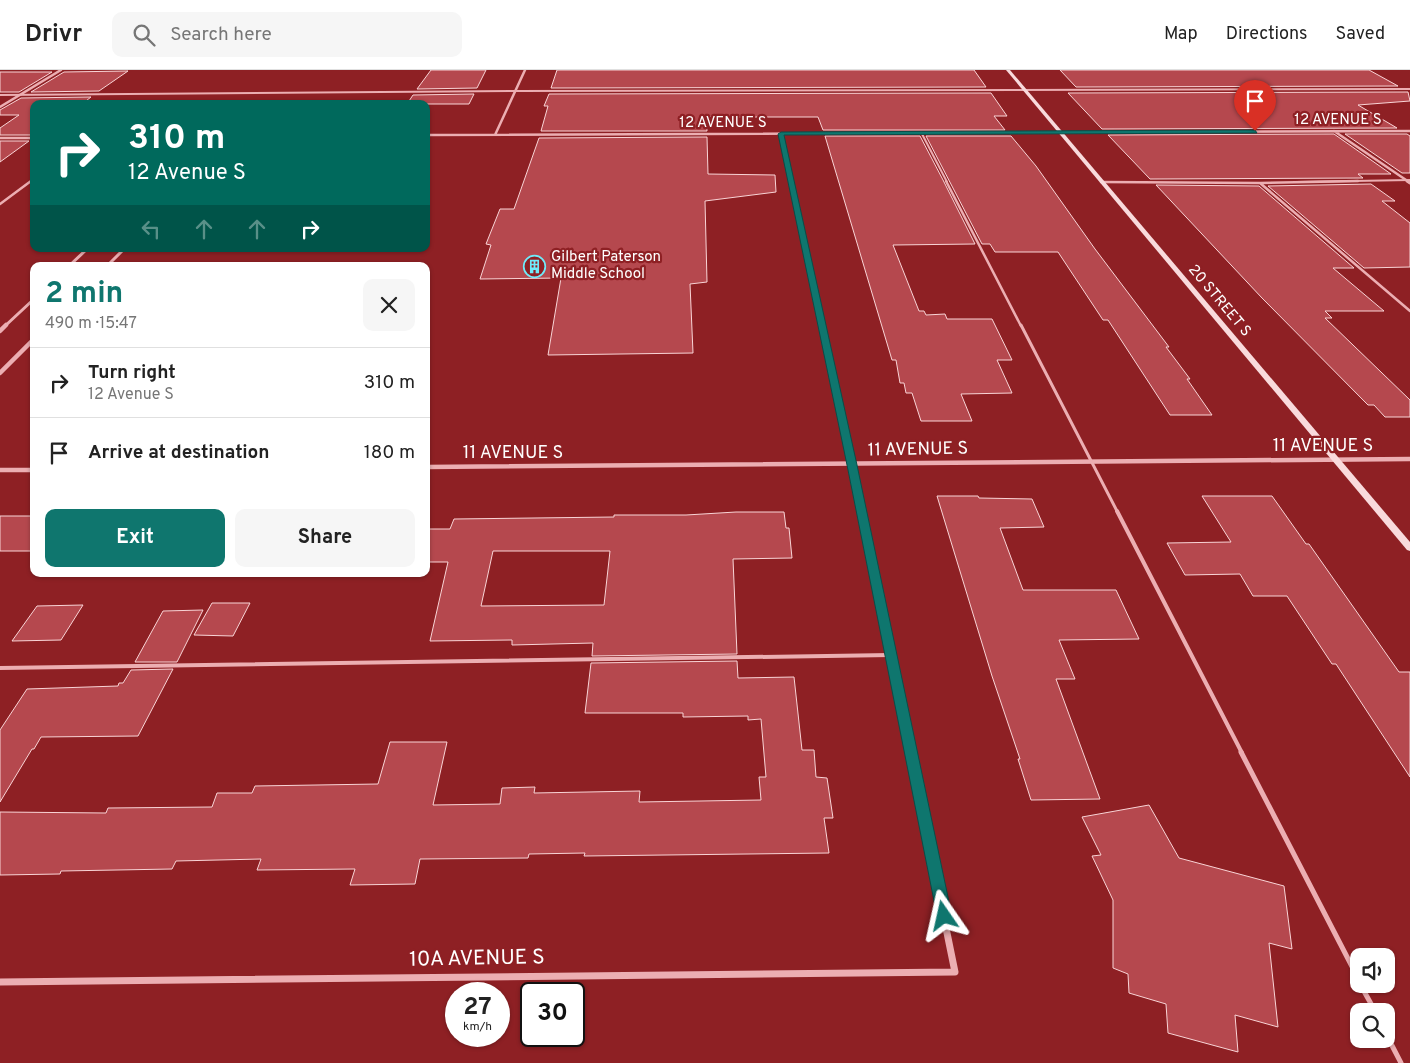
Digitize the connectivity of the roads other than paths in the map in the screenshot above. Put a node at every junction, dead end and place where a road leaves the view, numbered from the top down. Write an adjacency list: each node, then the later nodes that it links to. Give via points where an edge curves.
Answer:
1 (61, 70): 8 (street)
2 (525, 70): 6 (street)
3 (1008, 70): 4 (street, 20 STREET S)
4 (1023, 89): 5 (lane); 6 (lane); 13 (street, 20 STREET S)
5 (1410, 89)
6 (516, 91): 8 (lane); 16 (street)
7 (0, 95): 8 (lane)
8 (20, 95): 9 (street)
9 (0, 107)
10 (1334, 131): 11 (street, 12 AVENUE S); 13 (street, 12 AVENUE S); 19 (street)
11 (1410, 131)
12 (920, 132): 13 (street, 12 AVENUE S); 14 (street, 12 AVENUE S); 36 (lane)
13 (1058, 132): 21 (street, 20 STREET S)
14 (781, 134): 16 (street, 12 AVENUE S); 37 (street)
15 (430, 135): 16 (street, 12 AVENUE S)
16 (495, 135)
17 (0, 138): 18 (street)
18 (30, 138)
19 (1405, 180): 22 (street); 23 (lane)
20 (30, 182): 24 (lane)
21 (1100, 182): 23 (lane); 35 (street, 20 STREET S)
22 (1410, 182)
23 (1260, 183): 30 (lane)
24 (0, 204)
25 (84, 252): 27 (street)
26 (121, 252): 28 (street)
27 (72, 262)
28 (111, 262)
29 (30, 303): 31 (street)
30 (1410, 311)
31 (0, 331)
32 (30, 343): 33 (street)
33 (0, 373)
34 (1410, 459): 35 (street, 11 AVENUE S)
35 (1335, 460): 36 (street, 11 AVENUE S); 41 (street, 20 STREET S)
36 (1091, 461): 37 (street, 11 AVENUE S); 44 (lane)
37 (852, 465): 38 (street, 11 AVENUE S); 42 (street)
38 (430, 467)
39 (0, 470): 40 (street)
40 (30, 470)
41 (1410, 548)
42 (891, 655): 43 (lane); 45 (street, 10A AVENUE S, via 955,972)
43 (0, 668)
44 (1350, 963)
45 (0, 982)
46 (1393, 1048): 47 (lane)
47 (1401, 1063)

